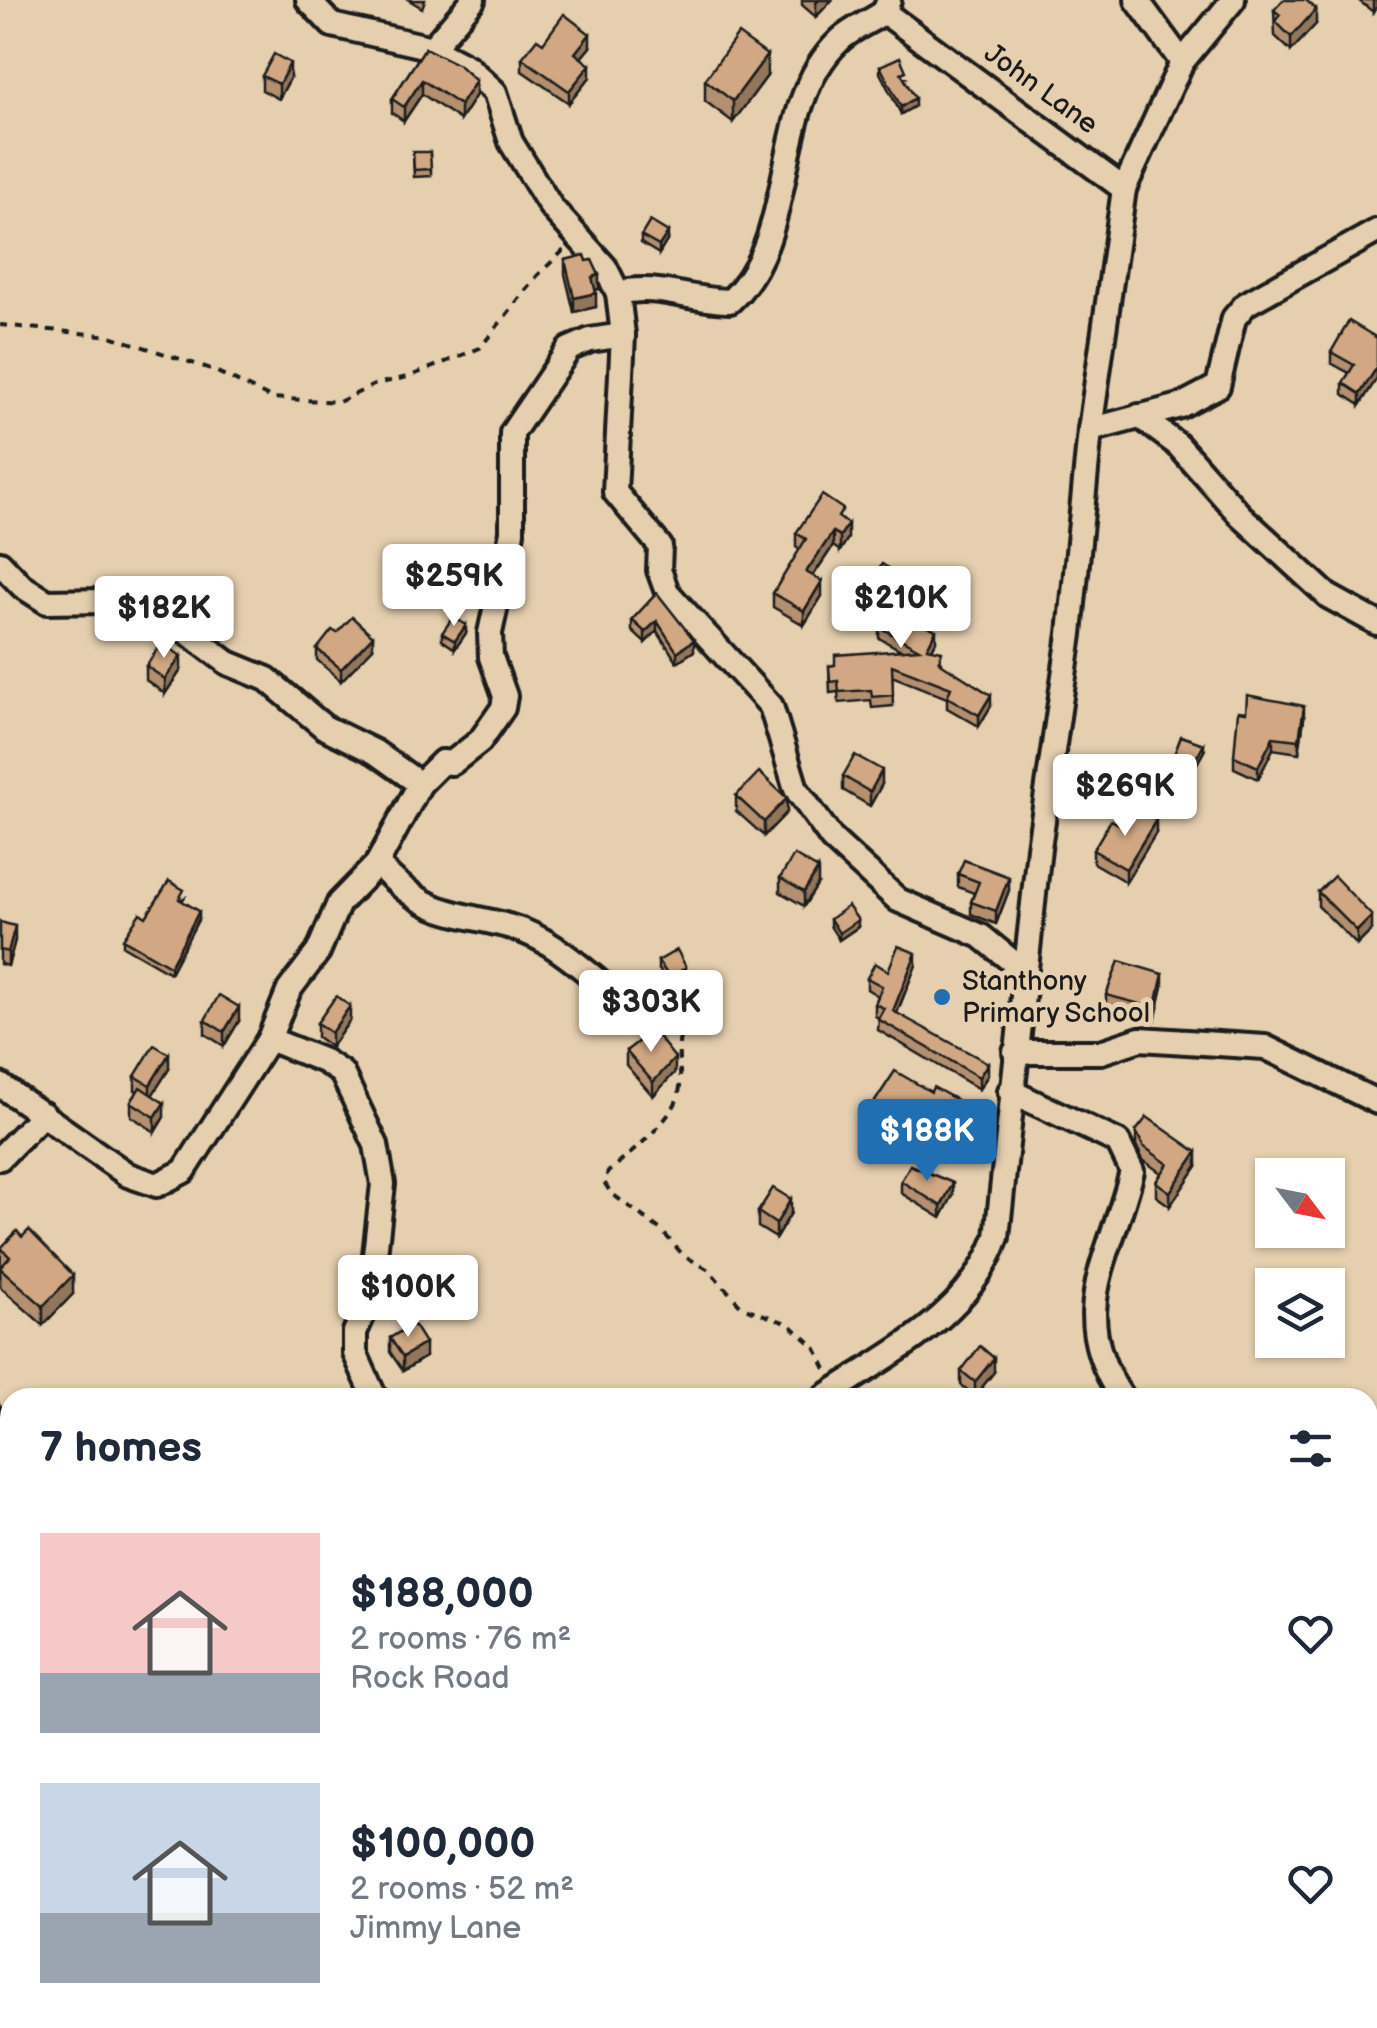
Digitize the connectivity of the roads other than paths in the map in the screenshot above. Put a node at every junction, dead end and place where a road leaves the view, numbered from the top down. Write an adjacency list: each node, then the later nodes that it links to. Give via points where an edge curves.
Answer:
1 (308, 0): 6 (street, via 332,25)
2 (473, 0): 6 (street)
3 (1137, 0): 7 (street)
4 (1233, 0): 7 (street)
5 (887, 6): 8 (street, John Lane); 10 (street, via 840,39 824,60 802,106 770,229 744,288 730,302 639,287)
6 (432, 48): 10 (street, via 468,67 495,92 511,142 551,208 605,267)
7 (1182, 62): 8 (street)
8 (1124, 189): 13 (street)
9 (1377, 231): 12 (street, via 1246,304 1234,318 1218,386 1180,406)
10 (618, 293): 11 (street)
11 (623, 335): 16 (street, via 569,349 512,433 512,532 490,634 503,708 473,748 452,763 442,762); 18 (street, via 615,492 660,546 666,592 771,706 796,789 832,840 898,900 980,936)
12 (1139, 416): 13 (street); 15 (street, via 1178,445 1240,515 1328,596)
13 (1090, 430): 18 (street)
14 (0, 563): 16 (street, via 47,602 106,601 167,617)
15 (1377, 624)
16 (420, 784): 17 (street)
17 (377, 864): 19 (street, via 440,909 512,924 546,942 651,1018 680,1011); 20 (street, via 339,903)
18 (1025, 972): 21 (street)
19 (683, 1016)
20 (269, 1039): 25 (street, via 184,1172 157,1185 128,1175); 27 (street, via 342,1073 376,1146 383,1184 370,1299 355,1353)
21 (1015, 1052): 23 (street); 24 (street, via 1101,1052 1140,1039 1265,1047)
22 (0, 1085): 25 (street)
23 (1010, 1091): 28 (street, via 1001,1214 989,1260 971,1289 930,1329); 29 (street, via 1118,1142 1132,1171 1092,1316)
24 (1377, 1102)
25 (43, 1114): 26 (street)
26 (0, 1158)
27 (371, 1388)
28 (838, 1388)
29 (1116, 1388)

